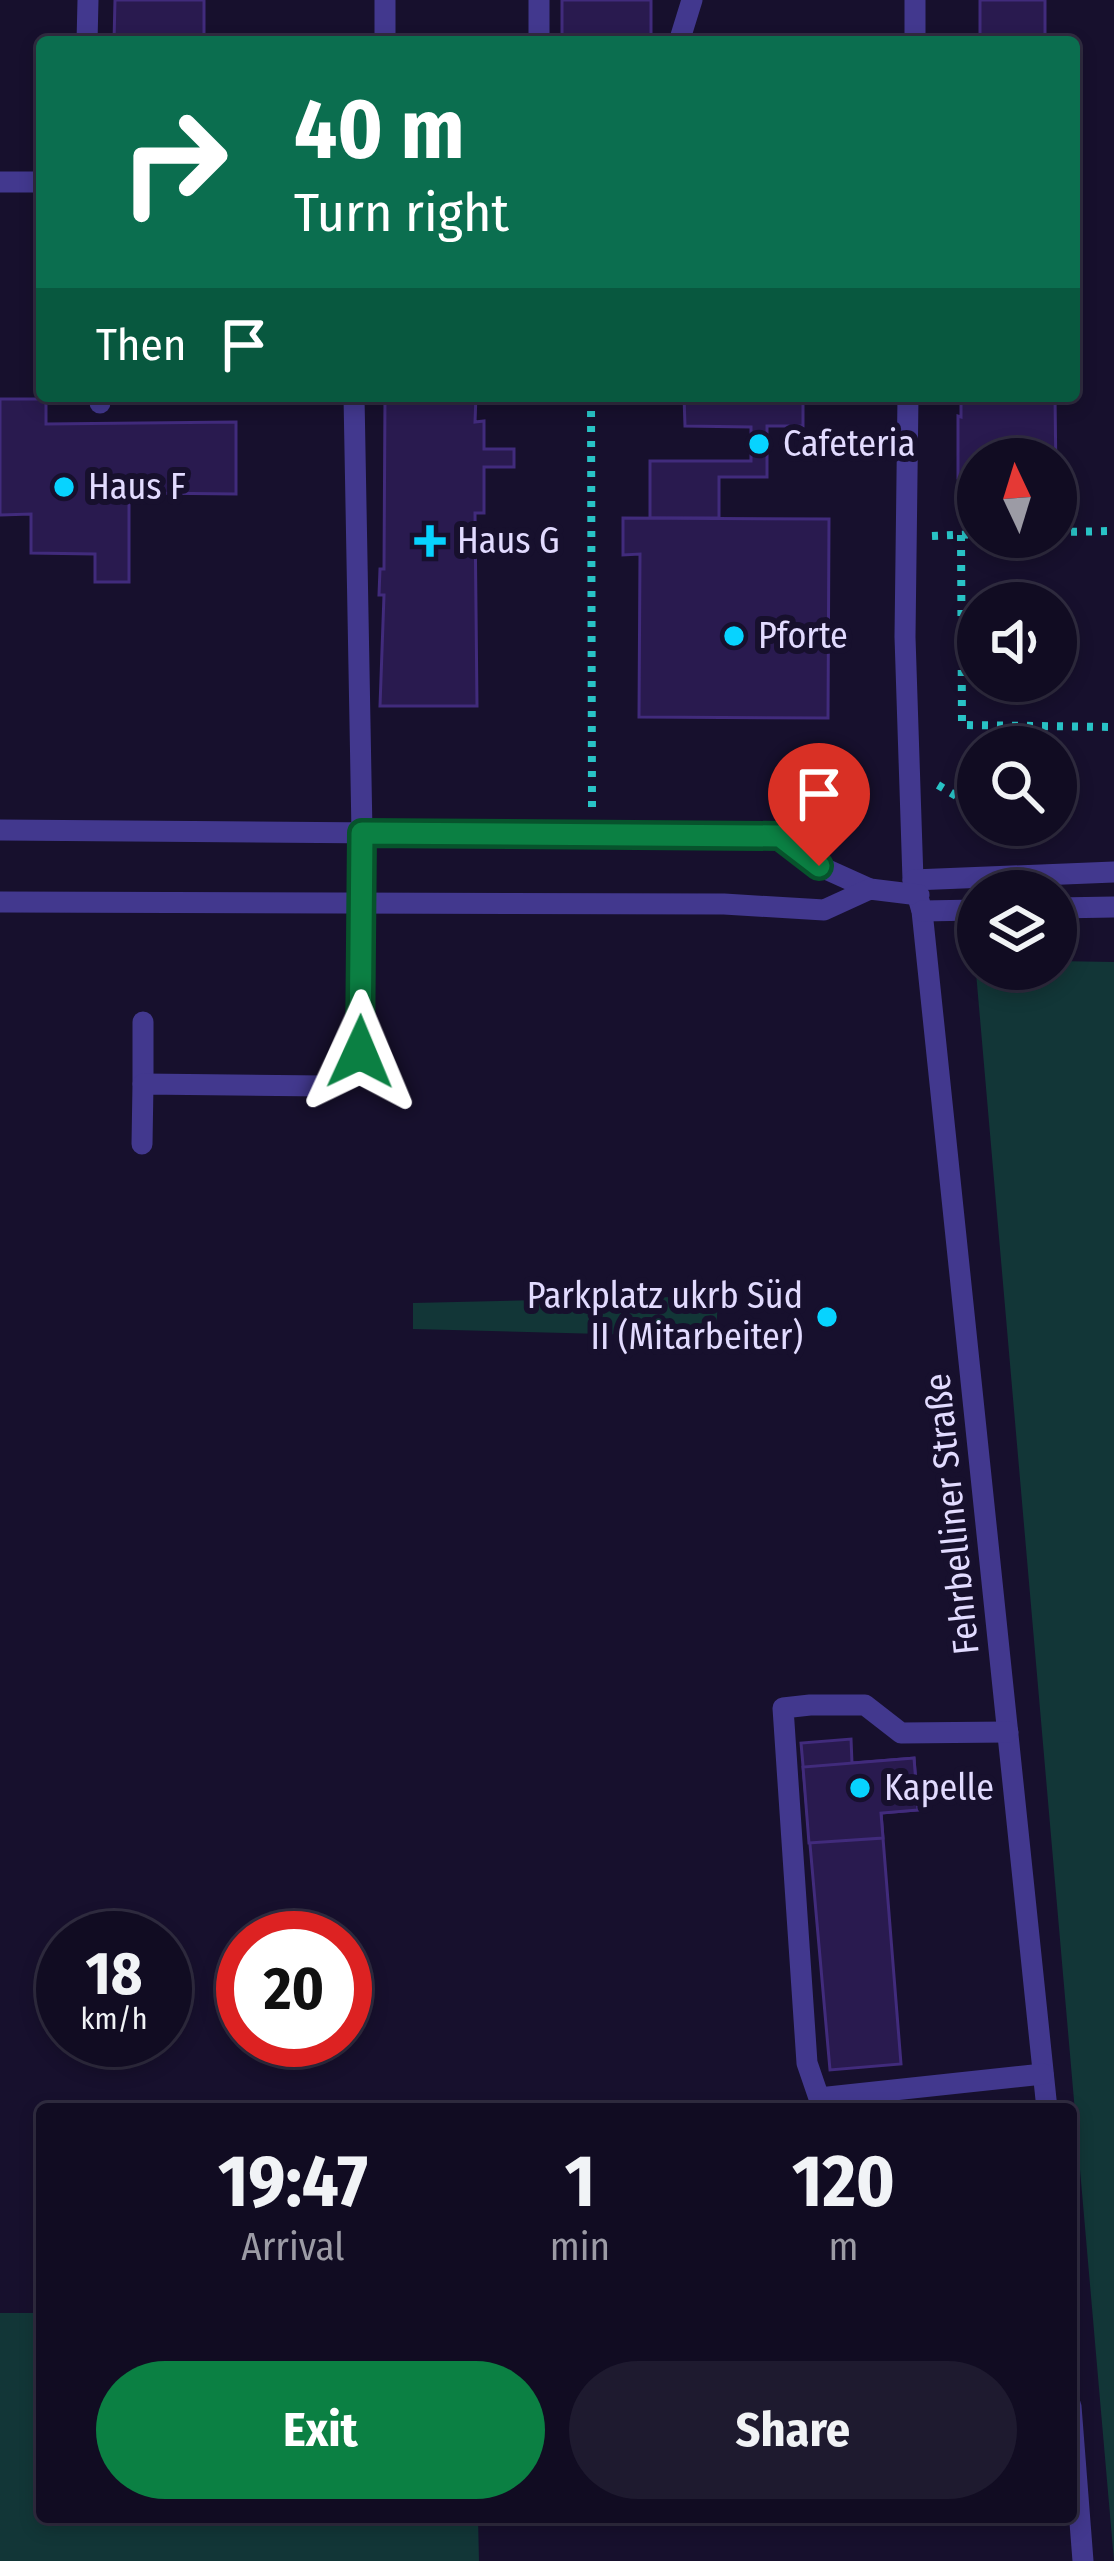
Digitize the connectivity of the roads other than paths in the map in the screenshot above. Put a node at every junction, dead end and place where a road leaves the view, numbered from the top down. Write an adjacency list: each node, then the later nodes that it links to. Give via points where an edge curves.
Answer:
1 (88, 0): 6 (lane)
2 (385, 0): 7 (lane)
3 (539, 0): 8 (lane)
4 (692, 0): 9 (lane)
5 (915, 0): 10 (lane)
6 (87, 36)
7 (385, 36)
8 (539, 36)
9 (681, 36)
10 (915, 36)
11 (0, 182): 12 (lane)
12 (36, 182)
13 (354, 402): 16 (lane)
14 (908, 402): 19 (lane, Fehrbelliner Straße, via 905,637)
15 (0, 830): 16 (lane)
16 (362, 833): 18 (lane, via 780,836); 21 (lane)
17 (1114, 872): 19 (lane)
18 (869, 889): 19 (lane); 21 (lane, via 824,910)
19 (918, 895): 22 (lane); 28 (lane, Fehrbelliner Straße)
20 (0, 902): 21 (lane)
21 (362, 902): 26 (lane, via 360,1052 324,1086)
22 (957, 905)
23 (1114, 907): 24 (lane)
24 (1077, 908)
25 (143, 1022): 26 (lane)
26 (143, 1084): 27 (lane)
27 (142, 1144)
28 (1008, 1732): 29 (lane, Fehrbelliner Straße); 29 (lane, via 901,1733 865,1705 783,1708 807,2062 819,2098)
29 (1043, 2074): 30 (lane, Fehrbelliner Straße)
30 (1046, 2103)
31 (1077, 2484): 32 (lane)
32 (1083, 2561)

